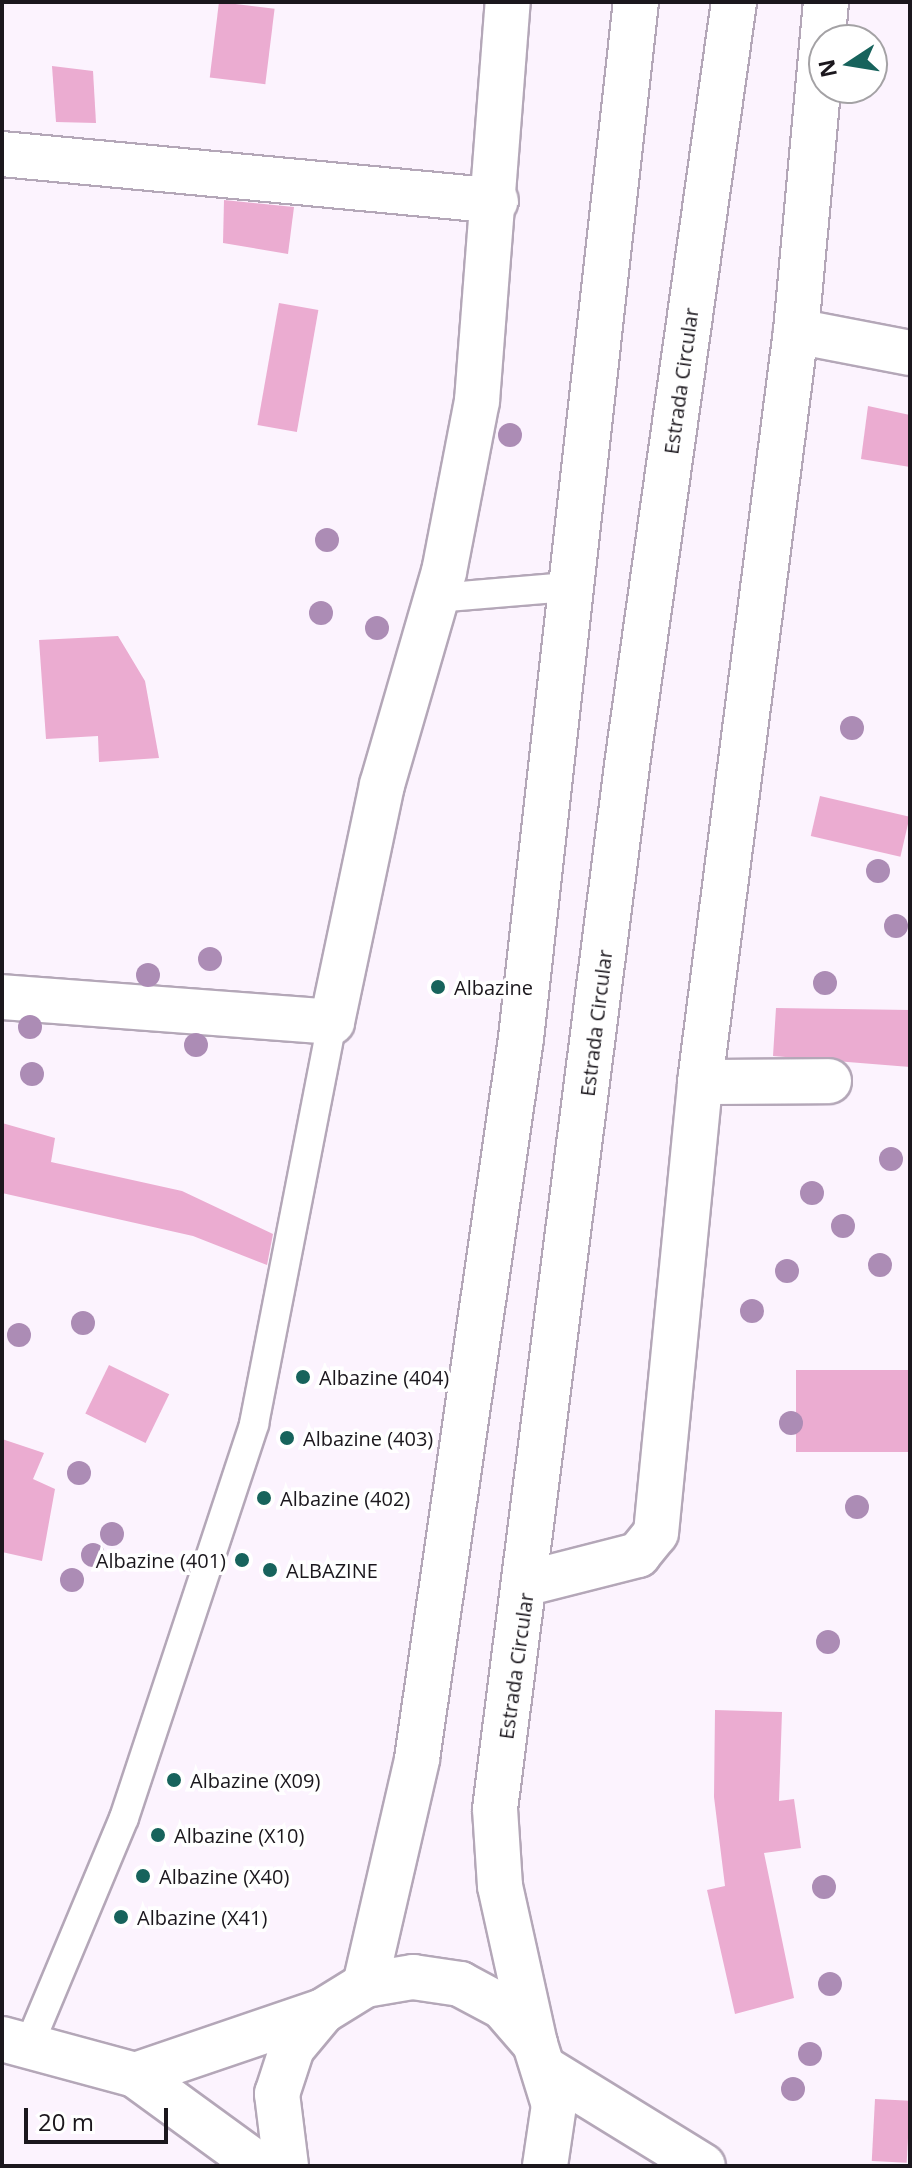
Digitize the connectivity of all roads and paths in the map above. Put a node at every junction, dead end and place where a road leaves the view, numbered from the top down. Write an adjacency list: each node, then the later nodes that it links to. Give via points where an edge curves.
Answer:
1 (508, 2): 6 (main road)
2 (636, 2): 9 (main road)
3 (734, 2): 15 (main road, Estrada Circular, via 627,765)
4 (826, 2): 7 (main road)
5 (2, 154): 6 (main road)
6 (496, 201): 10 (main road, via 477,401)
7 (796, 331): 8 (main road); 14 (main road)
8 (910, 353)
9 (569, 587): 10 (lane); 16 (main road, via 521,1038 426,1696)
10 (437, 598): 12 (main road, via 382,785)
11 (2, 997): 12 (main road)
12 (332, 1022): 18 (lane, via 254,1424 124,1818)
13 (829, 1081): 14 (main road)
14 (700, 1082): 15 (main road, via 656,1533 638,1555)
15 (528, 1583): 19 (main road, Estrada Circular, via 495,1809 500,1886)
16 (365, 1985): 17 (main road); 19 (main road, via 413,1977 460,1984 503,2007)
17 (323, 2011): 20 (main road); 22 (main road, via 292,2048 277,2094)
18 (15, 2042): 20 (main road)
19 (541, 2057): 23 (main road, Estrada Circular, via 554,2105); 24 (main road)
20 (135, 2075): 21 (main road)
21 (260, 2166)
22 (286, 2166)
23 (545, 2166)
24 (703, 2166)

